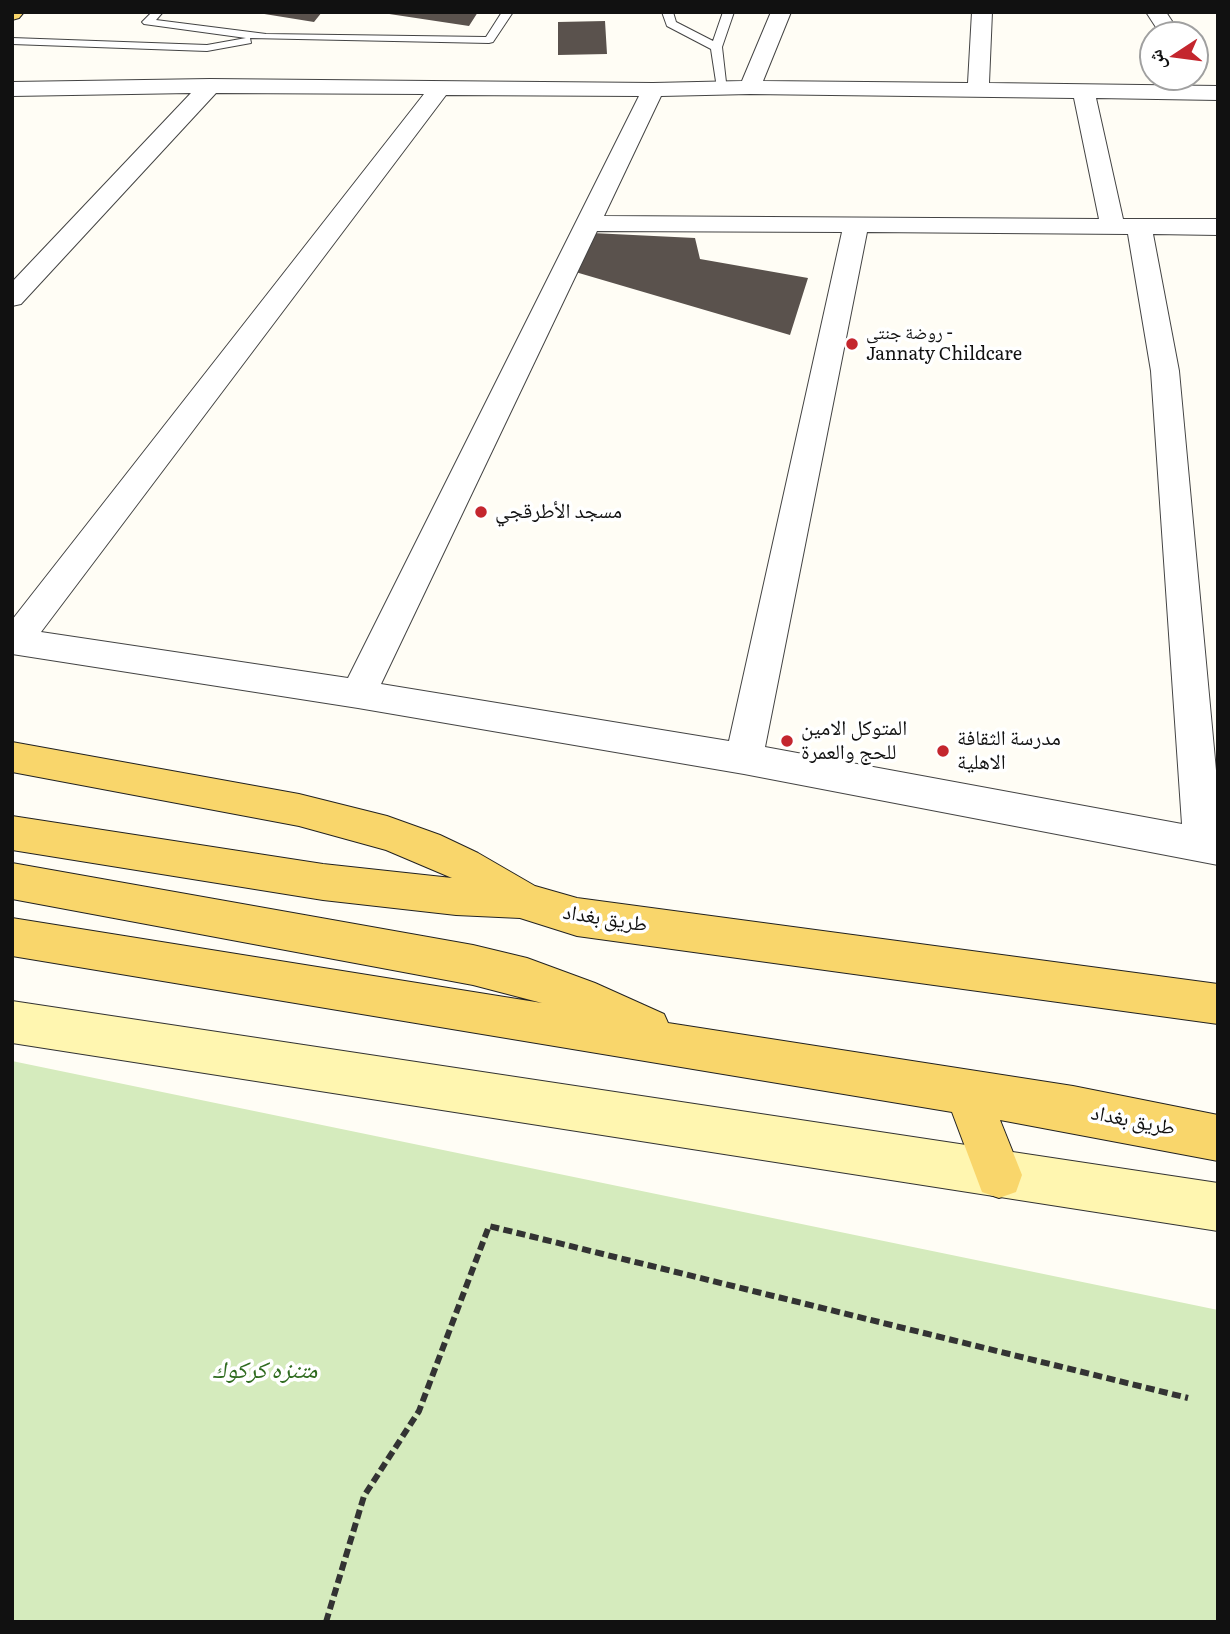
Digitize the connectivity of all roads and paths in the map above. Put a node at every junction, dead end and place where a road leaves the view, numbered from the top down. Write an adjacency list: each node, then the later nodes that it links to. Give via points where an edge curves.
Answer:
1 (158, 12): 7 (lane, via 148,22)
2 (508, 12): 7 (lane, via 489,40)
3 (667, 12): 9 (lane, via 671,24)
4 (729, 12): 9 (lane)
5 (781, 12): 12 (street)
6 (982, 12): 16 (street)
7 (266, 37): 8 (lane, via 207,48)
8 (12, 41)
9 (716, 47): 13 (lane)
10 (210, 86): 11 (street); 14 (street); 23 (street)
11 (442, 87): 15 (street); 24 (street)
12 (750, 87): 13 (street); 16 (street)
13 (723, 88): 15 (street)
14 (12, 89)
15 (653, 90): 19 (street)
16 (978, 92): 17 (street)
17 (1084, 93): 18 (street); 22 (street)
18 (1214, 93)
19 (590, 223): 20 (street); 25 (street)
20 (856, 226): 22 (street); 27 (street)
21 (1218, 227): 22 (street)
22 (1126, 228): 29 (street, via 1166,371)
23 (12, 298)
24 (13, 641): 25 (street)
25 (358, 694): 27 (street)
26 (12, 757): 31 (main road, طريق بغداد, via 299,810 387,833 464,865)
27 (744, 759): 29 (street)
28 (12, 833): 31 (main road, via 349,886)
29 (1210, 846)
30 (12, 881): 35 (main road, via 527,978 631,1019)
31 (524, 901): 33 (main road, طريق بغداد, via 577,917)
32 (12, 937): 35 (main road, طريق بغداد)
33 (1218, 1004)
34 (12, 1022): 38 (main road)
35 (680, 1046): 36 (main road, طريق بغداد)
36 (967, 1092): 37 (main road, طريق بغداد); 38 (main road)
37 (1218, 1138)
38 (999, 1175): 39 (main road)
39 (1218, 1207)
40 (1188, 1398): 41 (path, via 489,1226 419,1411 364,1496)
41 (326, 1622)

